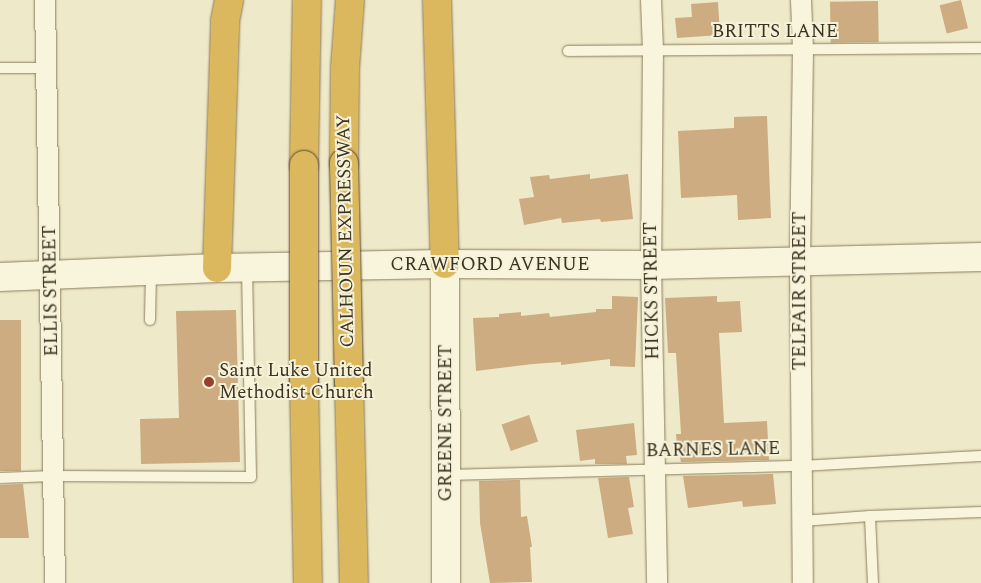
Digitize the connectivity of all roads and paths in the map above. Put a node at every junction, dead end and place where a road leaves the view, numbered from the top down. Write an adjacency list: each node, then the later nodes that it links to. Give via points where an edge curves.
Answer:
1 (45, 0): 13 (street, ELLIS STREET)
2 (229, 0): 18 (highway, via 225,21)
3 (308, 0): 34 (highway, CALHOUN EXPRESSWAY, bridge, via 304,165)
4 (350, 0): 35 (highway, CALHOUN EXPRESSWAY, bridge, via 344,163)
5 (437, 0): 16 (highway)
6 (651, 0): 10 (street, HICKS STREET)
7 (801, 0): 9 (street, TELFAIR STREET)
8 (981, 48): 9 (lane, BRITTS LANE)
9 (803, 49): 10 (lane, BRITTS LANE); 15 (street, TELFAIR STREET)
10 (653, 50): 11 (lane, BRITTS LANE); 17 (street, HICKS STREET)
11 (568, 51)
12 (0, 68): 13 (lane)
13 (47, 68): 21 (street, ELLIS STREET)
14 (981, 257): 15 (street, CRAWFORD AVENUE)
15 (800, 262): 17 (street, CRAWFORD AVENUE); 25 (street, TELFAIR STREET)
16 (445, 264): 17 (street, CRAWFORD AVENUE); 19 (street, CRAWFORD AVENUE); 27 (street, GREENE STREET)
17 (651, 265): 26 (street, HICKS STREET)
18 (217, 268): 19 (street, CRAWFORD AVENUE); 20 (street, CRAWFORD AVENUE)
19 (247, 269): 28 (lane, via 252,477)
20 (151, 272): 21 (street, CRAWFORD AVENUE); 23 (lane)
21 (50, 276): 22 (street, CRAWFORD AVENUE); 28 (street, ELLIS STREET)
22 (0, 277)
23 (150, 320)
24 (981, 456): 25 (lane, BARNES LANE)
25 (801, 466): 26 (lane, BARNES LANE); 32 (street, TELFAIR STREET)
26 (656, 468): 27 (lane, BARNES LANE); 37 (street, HICKS STREET)
27 (446, 475): 36 (street, GREENE STREET)
28 (53, 476): 29 (lane); 33 (street, ELLIS STREET)
29 (0, 478)
30 (981, 512): 31 (lane)
31 (870, 516): 32 (lane); 39 (lane)
32 (802, 521): 38 (street, TELFAIR STREET)
33 (55, 583)
34 (308, 583)
35 (354, 583)
36 (446, 583)
37 (657, 583)
38 (803, 583)
39 (873, 583)

